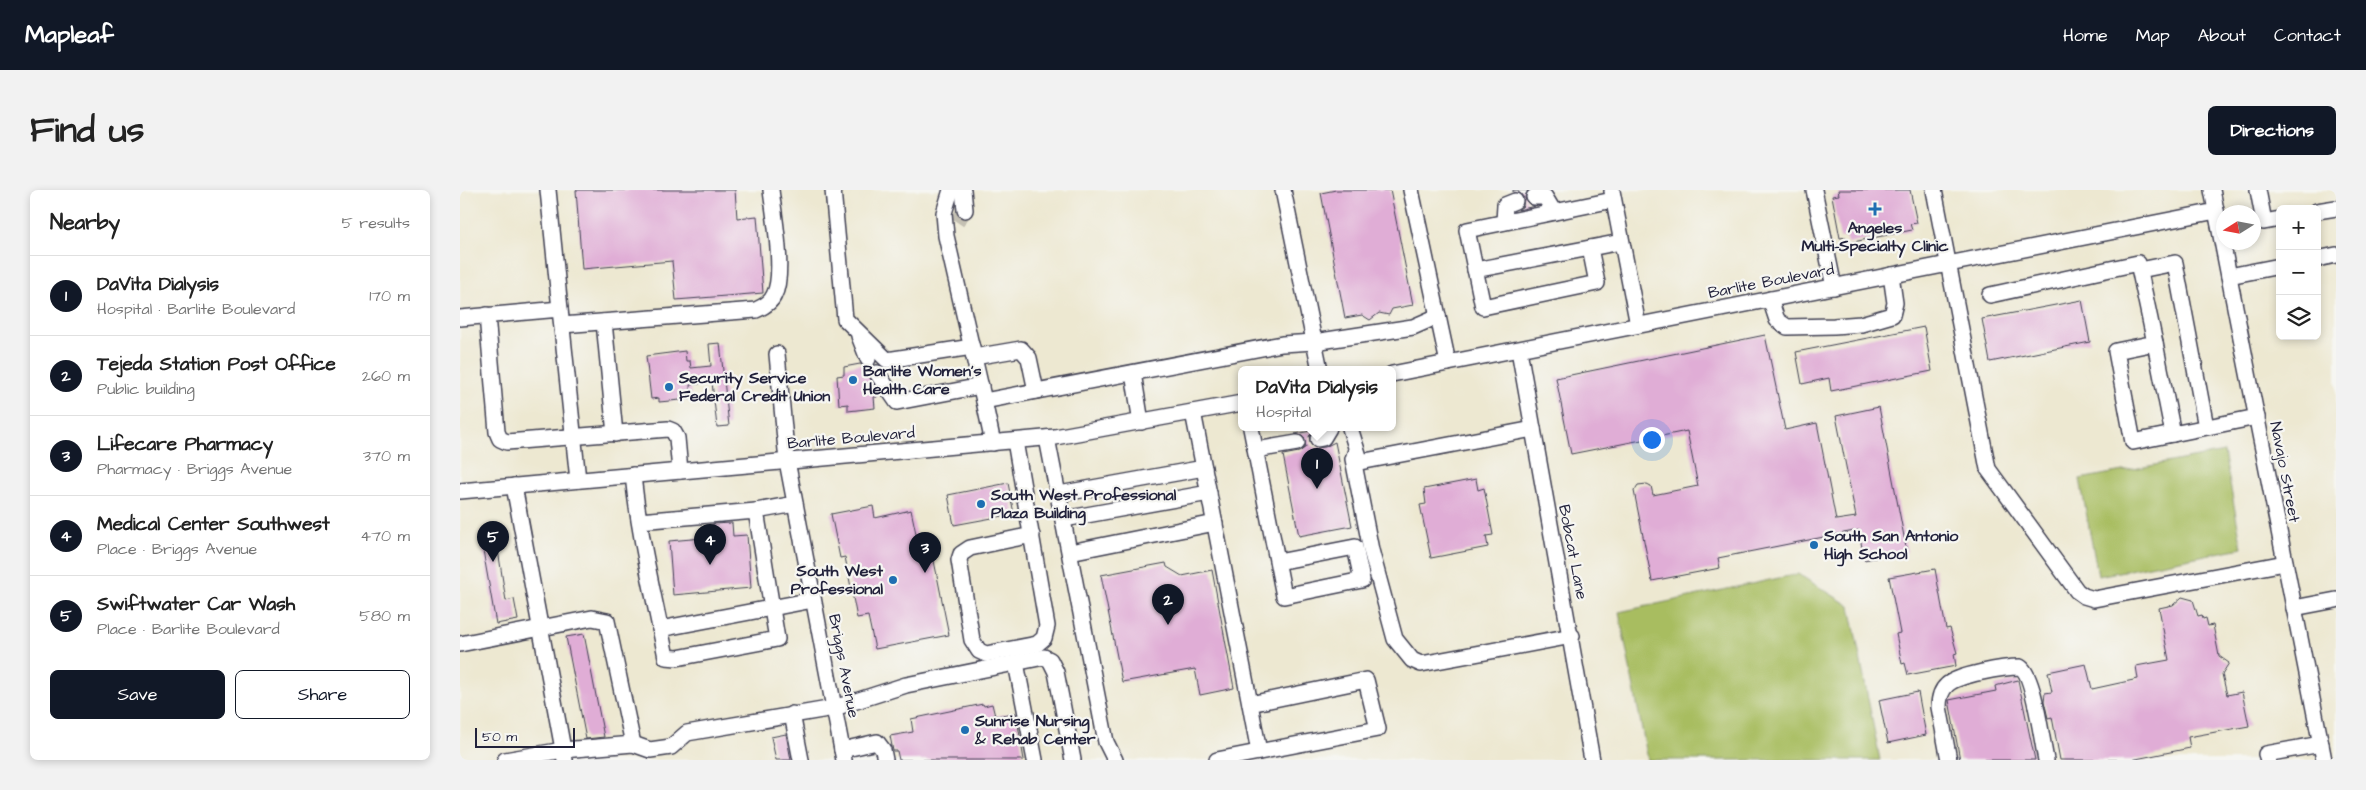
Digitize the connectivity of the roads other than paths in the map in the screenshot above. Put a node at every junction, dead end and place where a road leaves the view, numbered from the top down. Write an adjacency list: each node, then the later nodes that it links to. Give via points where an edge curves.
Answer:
1 (548, 190): 36 (street)
2 (771, 190): 40 (street, via 779,275 774,296 766,305 756,310)
3 (833, 190): 43 (street, via 845,319)
4 (951, 190): 21 (street, via 944,214)
5 (963, 190): 21 (street, via 961,216)
6 (1283, 190): 44 (street)
7 (1411, 190): 38 (street)
8 (1814, 190): 33 (street)
9 (1934, 190): 27 (street)
10 (2212, 190): 17 (street, Navajo Street)
11 (2258, 190): 19 (street, via 2264,222)
12 (1612, 195): 18 (street); 22 (street)
13 (1534, 197): 18 (street, via 1545,197)
14 (1515, 200): 20 (street, via 1505,205)
15 (2336, 208): 16 (street)
16 (2321, 210)
17 (2216, 211): 27 (street, Barlite Boulevard)
18 (1554, 212): 20 (street)
19 (2276, 220)
20 (1504, 222): 29 (street, via 1467,230)
21 (946, 236): 47 (street)
22 (1622, 242): 23 (street); 42 (street)
23 (1590, 248): 29 (street); 29 (street, via 1598,284 1483,307)
24 (2224, 250): 32 (street, Navajo Street)
25 (2336, 255): 26 (street)
26 (2321, 258)
27 (1948, 264): 31 (street, Barlite Boulevard); 91 (street, via 1988,469 2078,591 2094,599)
28 (2276, 267): 32 (street)
29 (1475, 270)
30 (2140, 270): 34 (street, via 2138,263); 45 (street); 61 (street, via 2175,263)
31 (1891, 275): 33 (street, Barlite Boulevard); 35 (street, via 1895,303 1892,315 1861,324 1787,327 1776,320)
32 (2230, 276): 59 (street, Navajo Street)
33 (1834, 287): 35 (street, Barlite Boulevard)
34 (1990, 295)
35 (1770, 299): 42 (street, Barlite Boulevard)
36 (560, 309): 37 (street); 41 (street)
37 (487, 315): 39 (street); 67 (street, via 500,439 507,442)
38 (1438, 316): 44 (street, via 1414,327); 50 (street)
39 (460, 318)
40 (604, 322): 41 (street); 65 (street)
41 (562, 325): 67 (street)
42 (1638, 325): 46 (street, Barlite Boulevard)
43 (856, 330): 47 (street, via 887,360); 49 (street)
44 (1314, 342): 51 (street); 52 (street, via 1282,344)
45 (2155, 343): 66 (street); 66 (street, via 2116,351 2133,442)
46 (1519, 350): 50 (street, Barlite Boulevard); 62 (street, Bobcat Lane)
47 (973, 352): 55 (street, via 1021,349 1029,358); 56 (street)
48 (777, 354): 74 (street, Briggs Avenue)
49 (868, 359)
50 (1448, 363): 54 (street, Barlite Boulevard)
51 (1319, 366)
52 (1133, 372): 55 (street); 60 (street)
53 (877, 373): 56 (street, via 897,402)
54 (1396, 373)
55 (1036, 391): 56 (street)
56 (983, 394): 70 (street)
57 (1238, 404): 58 (street, Barlite Boulevard)
58 (1193, 412): 60 (street, Barlite Boulevard); 75 (street)
59 (2257, 417): 61 (street); 91 (street, Navajo Street)
60 (1142, 422): 68 (street, Barlite Boulevard)
61 (2206, 427): 66 (street)
62 (1533, 429): 73 (street); 98 (street, Bobcat Lane)
63 (1252, 431): 72 (street)
64 (1351, 431): 73 (street)
65 (615, 434): 67 (street); 76 (street, via 673,431 677,438)
66 (2173, 434)
67 (574, 438): 78 (street)
68 (1047, 438): 69 (street, Barlite Boulevard); 82 (street)
69 (1015, 440): 70 (street, Barlite Boulevard); 88 (street)
70 (993, 442): 74 (street, Barlite Boulevard)
71 (1296, 443): 72 (street)
72 (1256, 450): 90 (street)
73 (1358, 456): 98 (street, via 1353,459 1371,550 1395,639 1412,660 1421,664)
74 (787, 461): 76 (street, Barlite Boulevard); 83 (street, Briggs Avenue)
75 (1204, 468): 81 (street); 82 (street)
76 (680, 471): 77 (street, Barlite Boulevard)
77 (633, 475): 78 (street, Barlite Boulevard); 86 (street)
78 (578, 480): 79 (street, Barlite Boulevard)
79 (514, 486): 80 (street, Barlite Boulevard); 97 (street)
80 (460, 491)
81 (1209, 493): 85 (street); 87 (street)
82 (1059, 494): 85 (street)
83 (795, 504): 84 (street); 92 (street, Briggs Avenue)
84 (756, 511): 86 (street); 94 (street)
85 (1064, 520): 89 (street)
86 (639, 521): 96 (street)
87 (1215, 522): 89 (street); 101 (street)
88 (1032, 535): 88 (street, via 1047,631 1037,644 986,654 979,651 972,640 959,560 970,548)
89 (1070, 552): 115 (street, via 1106,742)
90 (1278, 562): 90 (street, via 1284,596 1362,580 1356,547)
91 (2285, 563): 95 (street, Navajo Street)
92 (813, 600): 94 (street); 102 (street, Briggs Avenue)
93 (2336, 600): 95 (street)
94 (772, 608): 96 (street); 96 (street, via 777,639 722,650 677,658 666,656)
95 (2294, 608): 105 (street, Navajo Street)
96 (660, 629)
97 (540, 630): 99 (street); 104 (street, via 592,618 607,620); 107 (street)
98 (1572, 636): 117 (street, Bobcat Lane)
99 (460, 644)
100 (1016, 663): 102 (street, via 906,685); 113 (street); 114 (street, via 1044,657 1050,660 1056,672)
101 (1250, 704): 106 (street); 106 (street, via 1366,680 1378,729)
102 (834, 708): 103 (street); 109 (street, Briggs Avenue)
103 (792, 714): 108 (street, via 686,733 671,747); 111 (street)
104 (633, 744): 107 (street); 108 (street)
105 (2321, 744): 120 (street, via 2266,754); 121 (street, Navajo Street)
106 (1259, 752): 116 (street)
107 (564, 755): 110 (street)
108 (649, 755)
109 (843, 755): 112 (street, via 877,742 883,750)
110 (504, 760)
111 (801, 760)
112 (884, 760)
113 (1035, 760)
114 (1073, 760)
115 (1115, 760)
116 (1217, 760)
117 (1592, 760)
118 (1949, 760): 119 (street, via 1938,700 1946,686 1961,678 2020,667 2031,682)
119 (2046, 760)
120 (2268, 760)
121 (2324, 760)

